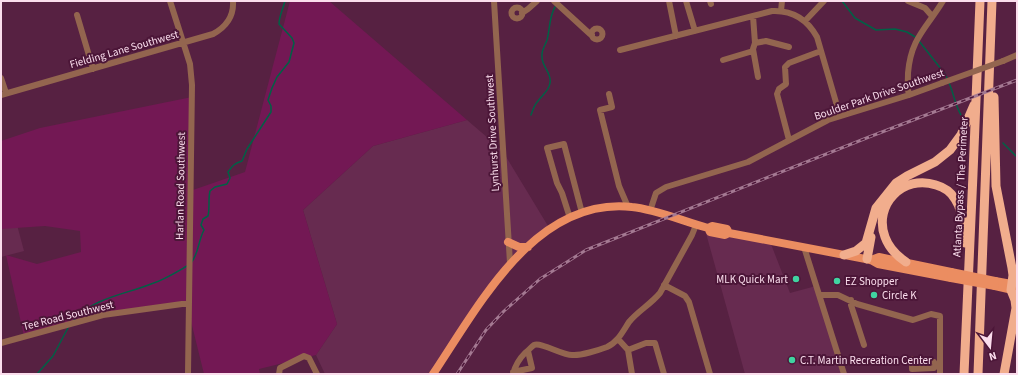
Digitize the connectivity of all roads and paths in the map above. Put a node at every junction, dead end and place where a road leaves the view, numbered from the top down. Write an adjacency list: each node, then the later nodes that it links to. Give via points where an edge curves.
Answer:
1 (170, 1): 23 (street, Harlan Road Southwest)
2 (233, 1): 23 (street, Fielding Lane Southwest, via 233,11 222,29)
3 (494, 1): 48 (street, Lynhurst Drive Southwest)
4 (536, 1): 15 (street)
5 (554, 1): 21 (street)
6 (669, 1): 22 (street)
7 (686, 1): 20 (street)
8 (782, 1): 14 (street)
9 (824, 1): 19 (street)
10 (908, 1): 18 (street, via 925,8)
11 (943, 1): 18 (street)
12 (980, 1): 38 (highway, Atlanta Bypass / The Perimeter)
13 (992, 1): 27 (highway)
14 (781, 11): 17 (street); 19 (street, via 790,12)
15 (522, 13)
16 (77, 15): 32 (street)
17 (753, 16): 20 (street); 24 (street)
18 (932, 16): 37 (street, via 912,49 907,84)
19 (805, 21): 29 (street, via 817,37)
20 (695, 31): 22 (street)
21 (592, 34)
22 (676, 36): 26 (street)
23 (184, 42): 32 (street, Fielding Lane Southwest); 62 (street, Harlan Road Southwest, via 192,85)
24 (755, 43): 25 (street, via 766,41); 28 (street)
25 (789, 47)
26 (620, 50)
27 (990, 50): 58 (highway, via 996,180); 60 (highway)
28 (753, 51): 31 (street); 33 (street)
29 (821, 51): 39 (street); 40 (street, via 789,63 785,67 786,84 779,88 777,94)
30 (1017, 55): 37 (street, Boulder Park Drive Southwest, bridge)
31 (723, 60)
32 (93, 68): 35 (street, Fielding Lane Southwest)
33 (758, 77)
34 (1, 78): 35 (street)
35 (3, 94)
36 (609, 94): 42 (street, via 612,107 600,110 619,186)
37 (909, 95): 39 (street, Boulder Park Drive Southwest)
38 (976, 100): 41 (highway, via 962,134 950,150 935,162 901,179); 53 (highway, Atlanta Bypass / The Perimeter)
39 (840, 116): 40 (street, Boulder Park Drive Southwest)
40 (789, 140): 43 (street, Boulder Park Drive Southwest, via 748,162 666,187 656,193)
41 (886, 196): 51 (highway, via 876,208 866,243 856,251); 52 (highway, via 876,216)
42 (628, 207): 43 (main road); 44 (main road, via 597,209)
43 (650, 211): 47 (main road)
44 (582, 213): 46 (main road); 46 (street, via 564,144 547,148)
45 (882, 217): 52 (highway); 53 (highway, via 891,197 906,186 925,182 943,188 954,196 959,206); 54 (highway, via 883,231 888,243)
46 (570, 218): 49 (main road, via 551,228)
47 (696, 225): 50 (main road, via 718,234 729,233); 57 (street)
48 (508, 242): 49 (main road, via 518,247); 55 (street, Lynhurst Drive Southwest)
49 (528, 247): 55 (main road)
50 (804, 247): 51 (main road); 59 (street)
51 (844, 255): 52 (main road)
52 (869, 259): 54 (main road, via 879,257); 56 (main road, via 878,264)
53 (968, 259): 79 (highway, Atlanta Bypass / The Perimeter)
54 (906, 262): 56 (main road)
55 (510, 263): 73 (main road, via 490,288)
56 (951, 275): 58 (main road, bridge)
57 (664, 285): 64 (street, via 655,299 635,315); 76 (street, via 685,296 689,302)
58 (1014, 287): 63 (highway)
59 (820, 295): 61 (street, via 838,294); 77 (street)
60 (981, 299): 80 (highway); 81 (highway)
61 (851, 300): 66 (street); 78 (street, via 874,310 913,320 931,314 940,316)
62 (189, 304): 65 (street, Tee Road Southwest, via 103,315); 70 (street, Harlan Road Southwest)
63 (1016, 307): 82 (highway)
64 (618, 339): 67 (street); 68 (street, via 607,347 573,356 540,344 534,345)
65 (1, 343)
66 (864, 345)
67 (628, 350): 74 (street); 75 (street, via 646,343 655,343)
68 (528, 351): 69 (street, via 515,366); 69 (street, via 532,368)
69 (513, 373)
70 (188, 374)
71 (279, 374): 72 (street, via 280,368 304,356 309,358)
72 (317, 374)
73 (433, 374)
74 (632, 374)
75 (664, 374)
76 (710, 374)
77 (844, 374)
78 (940, 374)
79 (964, 374)
80 (974, 374)
81 (978, 374)
82 (1004, 374)

